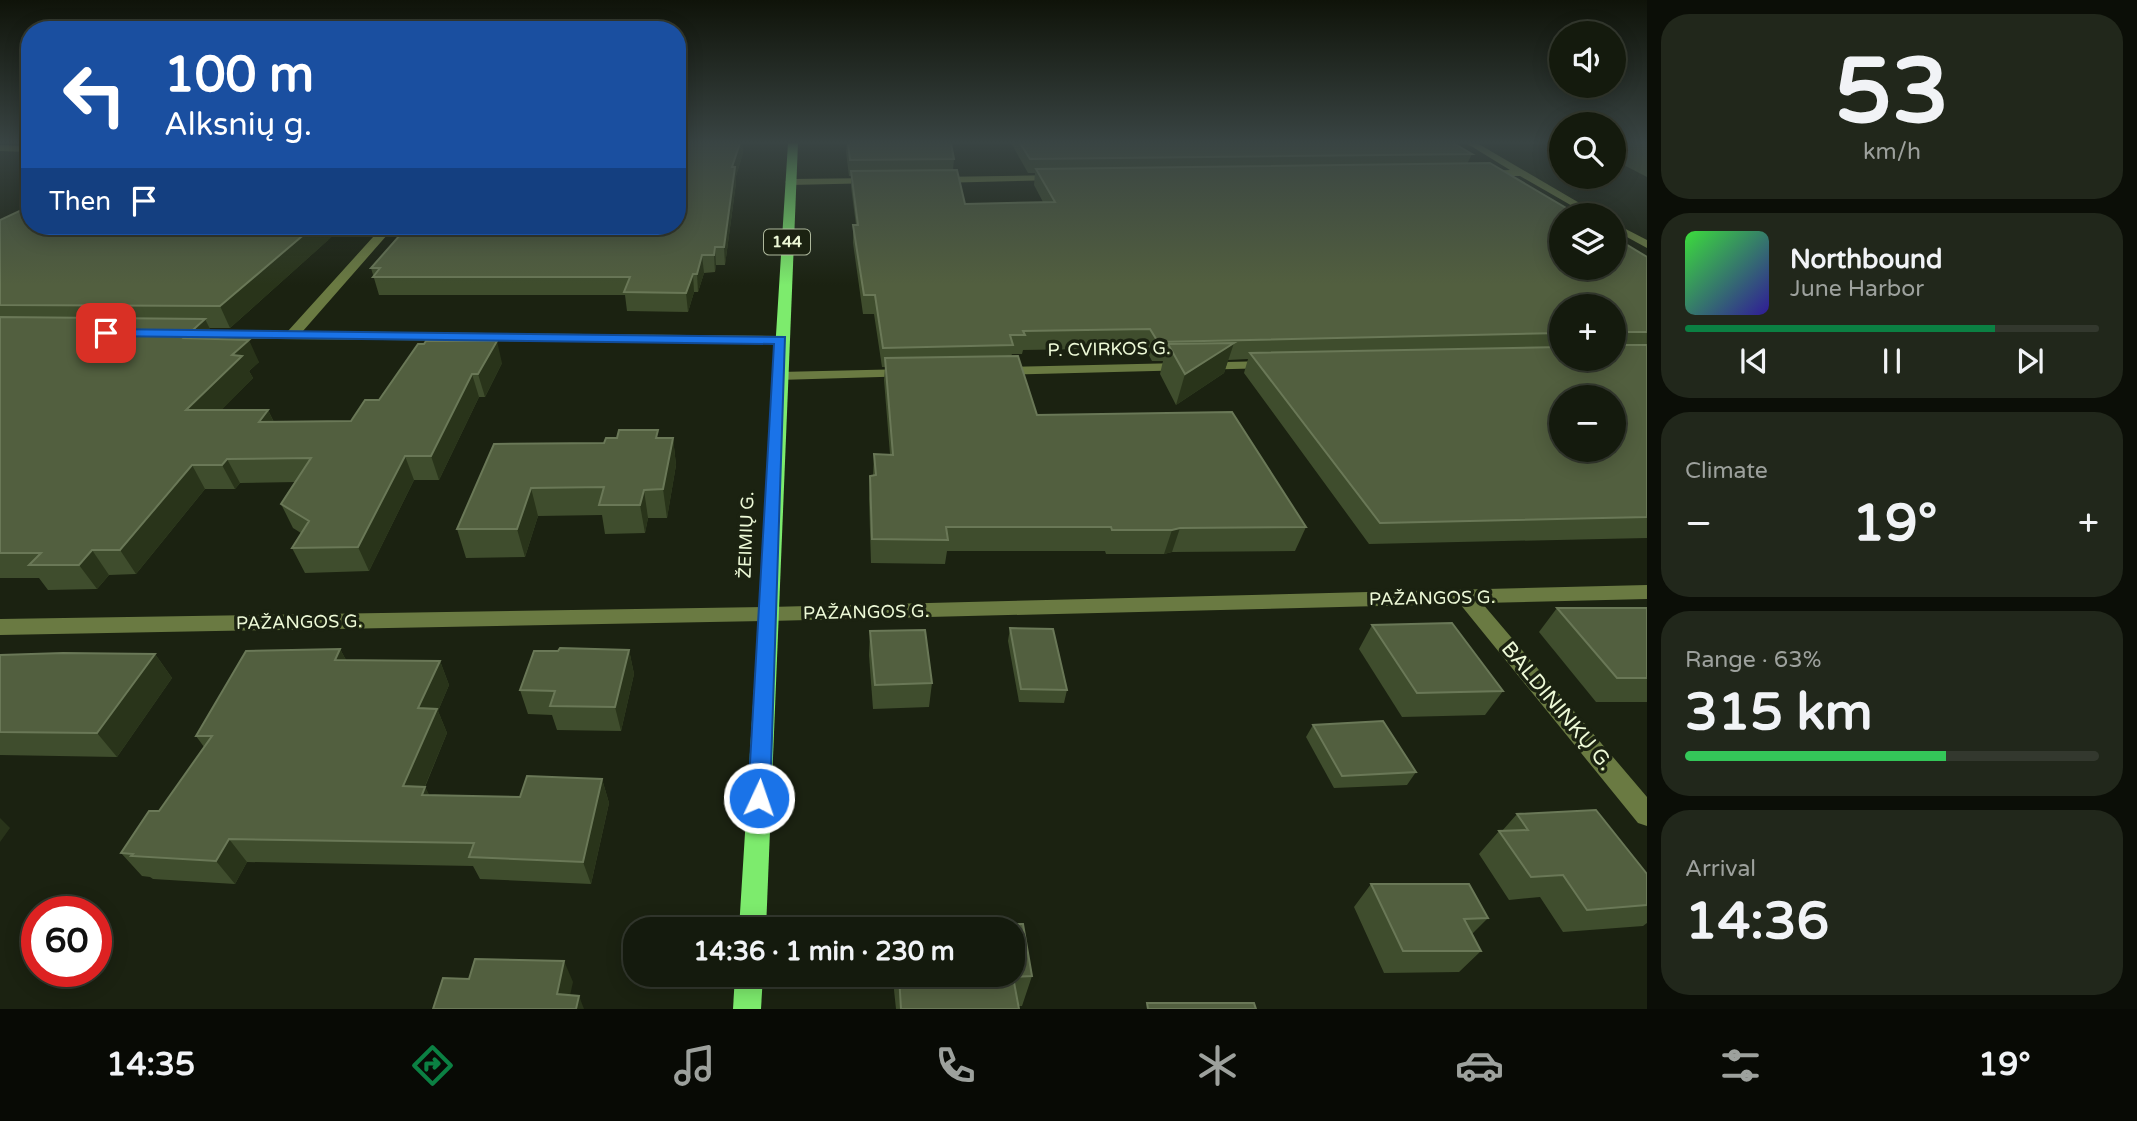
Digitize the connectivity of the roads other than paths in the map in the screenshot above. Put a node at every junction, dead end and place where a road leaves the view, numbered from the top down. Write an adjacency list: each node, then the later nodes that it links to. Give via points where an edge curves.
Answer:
1 (789, 190): 9 (main road, ŽEIMIŲ G. / 144)
2 (1552, 190): 3 (street)
3 (1574, 203)
4 (1626, 233): 6 (street)
5 (381, 235): 8 (street)
6 (1647, 245)
7 (180, 334): 8 (street)
8 (291, 335): 9 (street)
9 (780, 340): 13 (main road, ŽEIMIŲ G. / 144)
10 (1289, 365): 11 (street, P. CVIRKOS G.)
11 (986, 371)
12 (930, 372): 13 (street)
13 (779, 376): 16 (main road, ŽEIMIŲ G. / 144)
14 (1647, 592): 15 (street, PAŽANGOS G.)
15 (1466, 597): 16 (street, PAŽANGOS G.); 18 (street, BALDININKŲ G.)
16 (769, 614): 17 (street, PAŽANGOS G.); 19 (main road, ŽEIMIŲ G. / 144)
17 (0, 627)
18 (1647, 815)
19 (753, 917)
20 (748, 987): 21 (main road)
21 (747, 1009)

